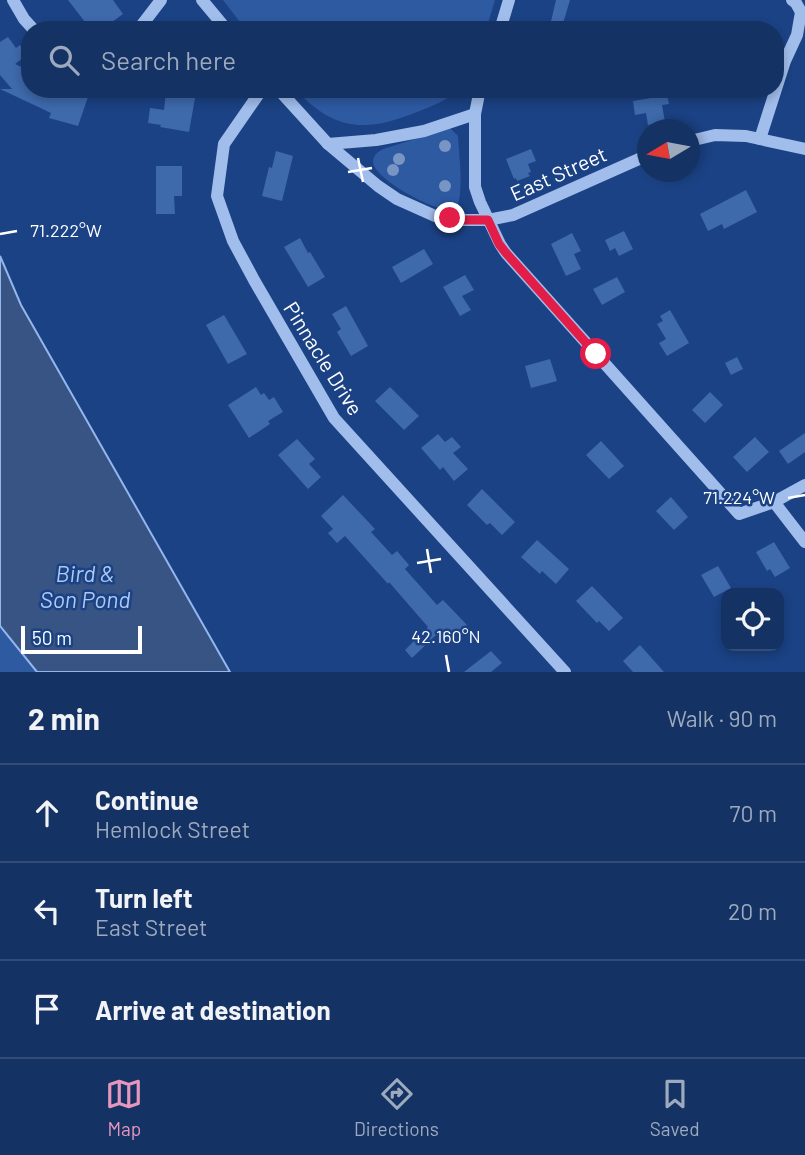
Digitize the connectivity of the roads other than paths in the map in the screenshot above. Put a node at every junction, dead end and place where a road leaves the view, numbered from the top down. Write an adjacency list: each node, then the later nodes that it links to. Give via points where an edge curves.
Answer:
1 (13, 0): 6 (street)
2 (161, 0): 7 (street)
3 (202, 0): 8 (street)
4 (509, 0): 9 (street)
5 (792, 0): 10 (street, via 801,12)
6 (26, 21)
7 (145, 21)
8 (220, 21)
9 (503, 21)
10 (784, 64)
11 (256, 98): 25 (street, Pinnacle Drive, via 224,144 217,197 254,280 334,418)
12 (286, 98): 18 (street, East Street)
13 (478, 98): 15 (street)
14 (773, 98): 17 (street)
15 (475, 114): 18 (street, via 412,133); 21 (street, via 475,187)
16 (700, 139): 17 (street, via 715,135)
17 (760, 139): 19 (street)
18 (328, 144): 21 (street, East Street, via 397,199 435,216)
19 (805, 149)
20 (637, 160): 21 (street, East Street, via 513,215)
21 (488, 220): 23 (street, via 506,253 739,514)
22 (805, 485): 23 (street)
23 (774, 502): 24 (street)
24 (805, 542)
25 (565, 672)

